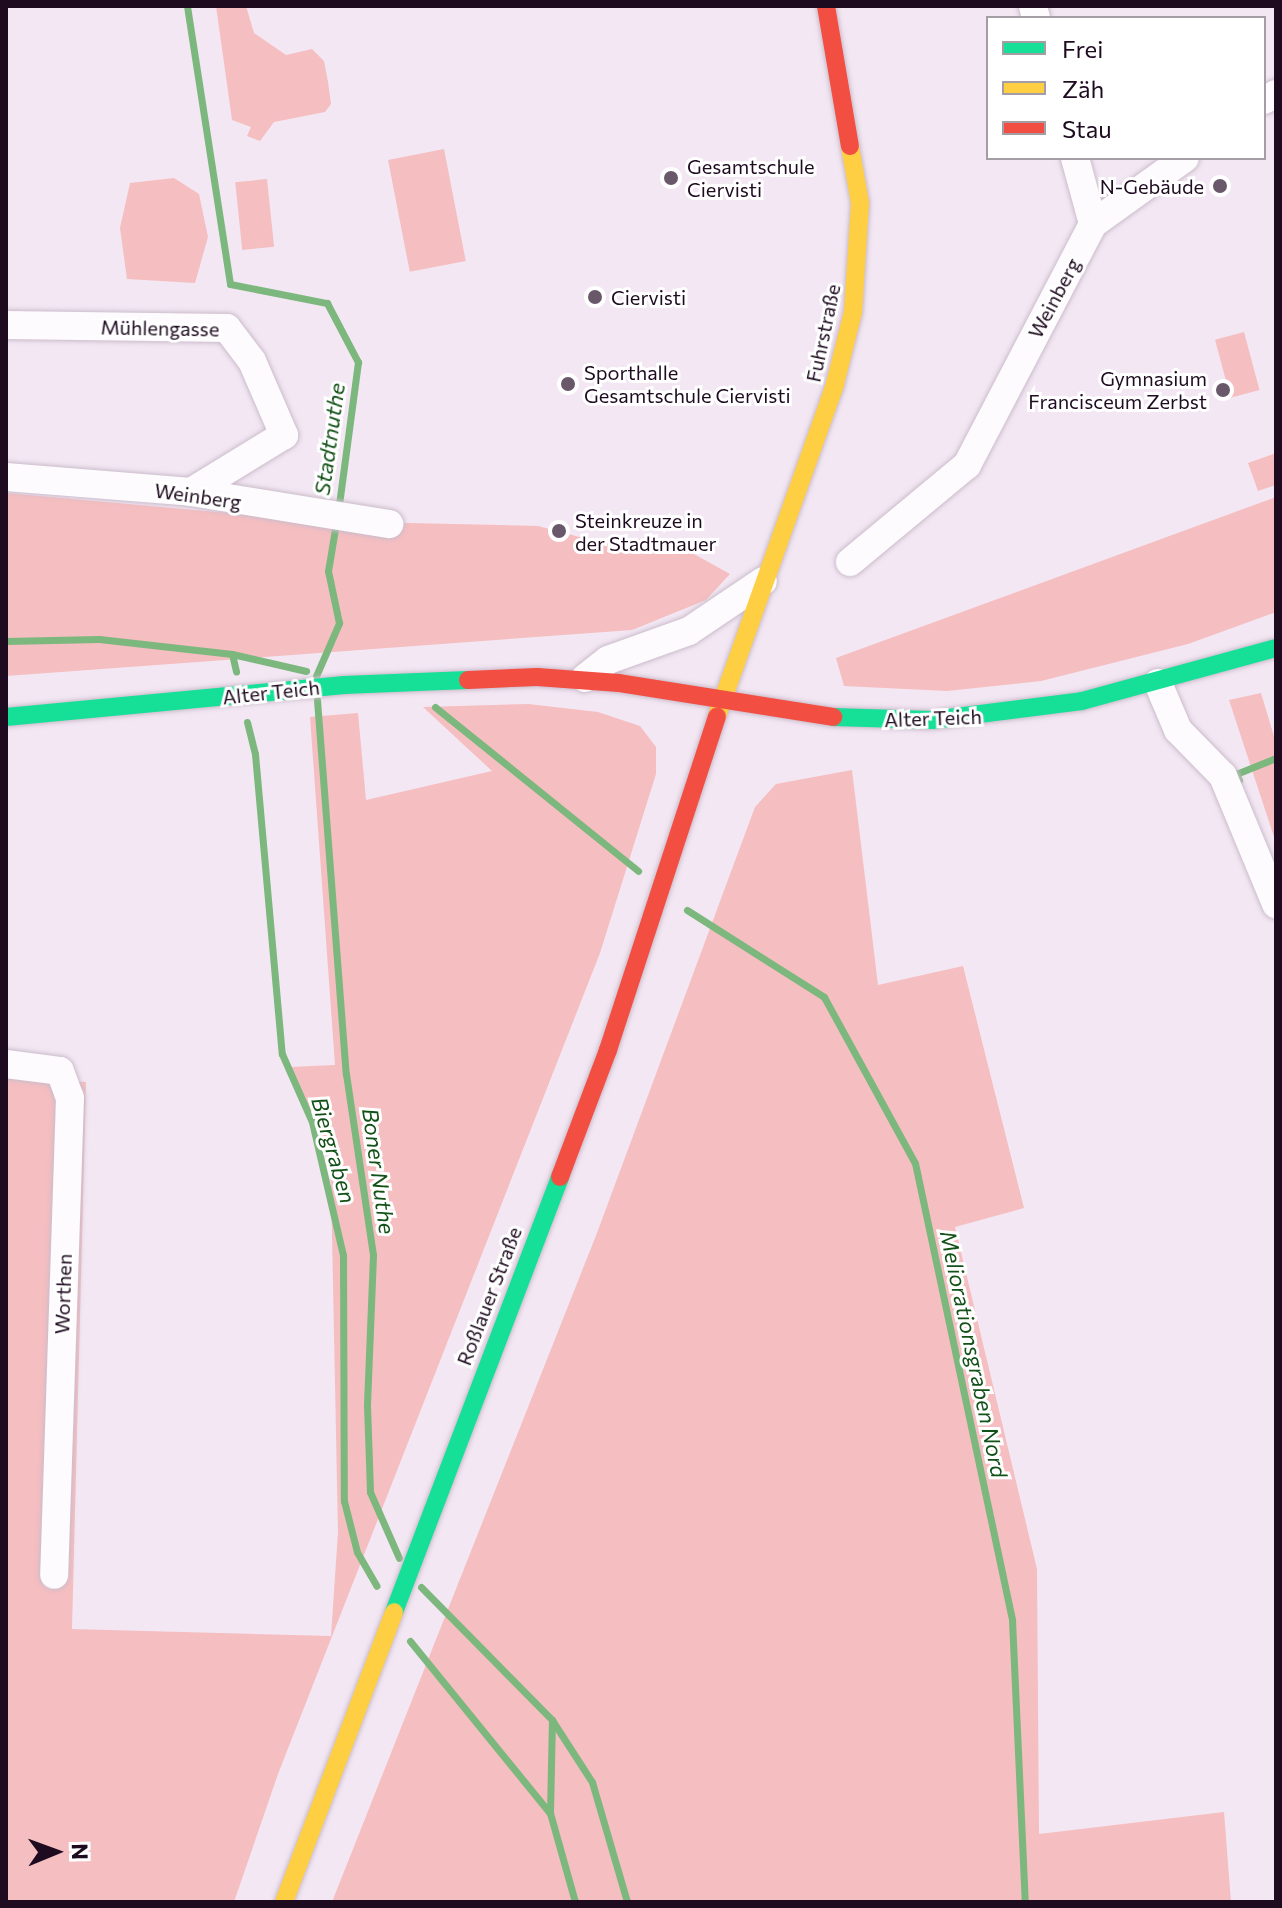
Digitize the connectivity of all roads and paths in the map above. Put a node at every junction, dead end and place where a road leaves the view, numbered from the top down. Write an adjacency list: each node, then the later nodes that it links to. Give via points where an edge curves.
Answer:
1 (826, 6): 10 (main road, Fuhrstraße, via 857,169 857,276 832,395)
2 (1076, 160): 4 (street)
3 (1182, 160): 4 (street, Weinberg)
4 (1093, 224): 9 (street, Weinberg, via 978,452 923,505)
5 (6, 325): 7 (street, Mühlengasse, via 227,328 252,361 284,435)
6 (6, 477): 7 (street, Weinberg)
7 (191, 492): 8 (street, Weinberg)
8 (389, 524)
9 (850, 562)
10 (763, 581): 12 (street, via 689,631 608,660); 14 (main road, Fuhrstraße)
11 (1276, 648): 13 (main road, Alter Teich)
12 (585, 678): 14 (main road, Alter Teich); 15 (main road, Alter Teich, via 344,685)
13 (1158, 683): 14 (main road, Alter Teich, via 1046,708 932,720 843,718); 16 (street, via 1178,730 1223,776)
14 (721, 702): 19 (main road, Roßlauer Straße, via 608,1050)
15 (6, 717)
16 (1276, 904)
17 (6, 1064): 18 (street, Worthen, via 60,1071 70,1098)
18 (54, 1575)
19 (284, 1902)

